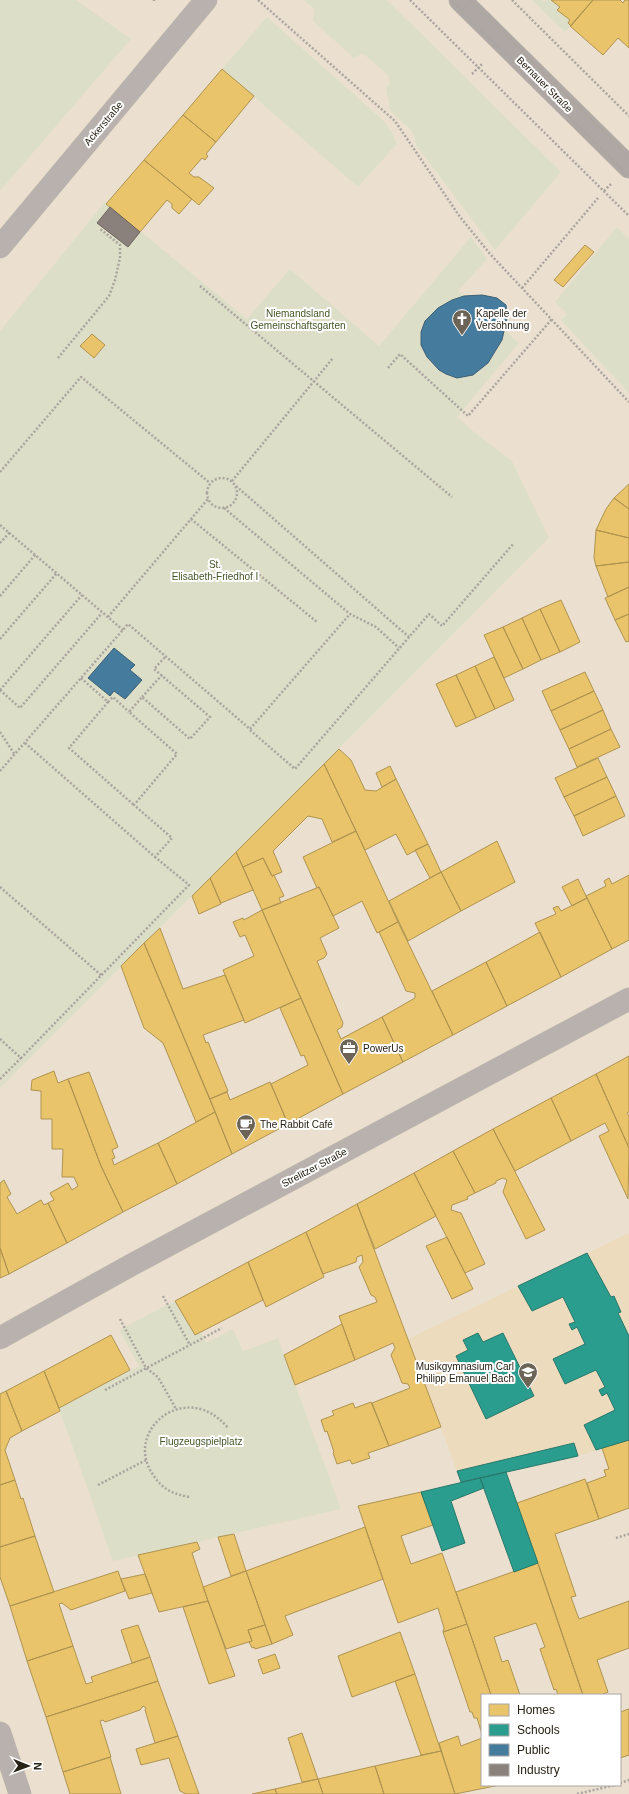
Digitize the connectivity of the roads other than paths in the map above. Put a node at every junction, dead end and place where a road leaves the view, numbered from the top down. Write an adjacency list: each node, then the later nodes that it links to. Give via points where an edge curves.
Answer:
1 (206, 0): 4 (street, Ackerstraße)
2 (460, 0): 3 (main road, Bernauer Straße)
3 (628, 165)
4 (0, 247)
5 (629, 999): 6 (street, Strelitzer Straße)
6 (0, 1338)
7 (0, 1733): 8 (street)
8 (20, 1794)

